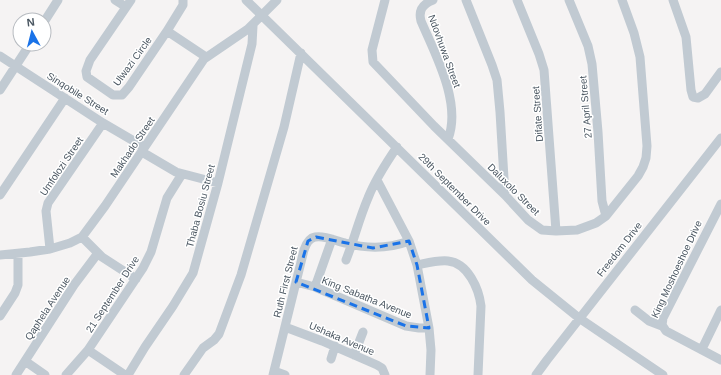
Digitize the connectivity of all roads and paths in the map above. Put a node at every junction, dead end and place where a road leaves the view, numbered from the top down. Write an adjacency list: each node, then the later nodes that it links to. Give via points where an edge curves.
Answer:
1 (58, 0): 14 (street)
2 (116, 0): 13 (street)
3 (183, 0): 17 (street, Ulwazi Circle, via 183,5)
4 (246, 0): 15 (street, 29th September Drive)
5 (277, 0): 15 (street, Makhado Street)
6 (385, 0): 28 (street, Daluxolo Street, via 372,50 373,62)
7 (433, 0): 28 (street, Ndovhuwa Street, via 424,5 420,13 446,83 451,116)
8 (466, 0): 35 (street, via 497,80)
9 (517, 0): 38 (street, Difate Street, via 540,54 544,70)
10 (570, 0): 37 (street, 27 April Street, via 588,46 592,64 602,201)
11 (622, 0): 37 (street, Daluxolo Street, via 640,57 647,153 641,172)
12 (673, 0): 23 (street, via 686,37 690,90 693,97 703,96)
13 (129, 4): 17 (street, Ulwazi Circle, via 90,60 86,71 87,77 113,95 122,95)
14 (50, 12)
15 (262, 15): 16 (street, Makhado Street); 19 (street, 29th September Drive)
16 (253, 26): 21 (street, Makhado Street); 33 (street, Thaba Bosiu Street, via 252,44)
17 (167, 31): 21 (street)
18 (25, 52): 22 (street)
19 (301, 53): 29 (street, 29th September Drive); 72 (street, via 284,127 240,274 219,334 203,348)
20 (0, 56): 22 (street, Sinqobile Street)
21 (206, 57): 30 (street, Makhado Street)
22 (15, 66): 24 (street); 25 (street, Sinqobile Street)
23 (721, 72)
24 (0, 90)
25 (65, 98): 26 (street, Sinqobile Street); 34 (street)
26 (103, 123): 30 (street, Sinqobile Street); 43 (street, Umfolozi Street, via 48,203 46,212)
27 (721, 138): 55 (street, Freedom Drive)
28 (448, 139): 35 (street, Daluxolo Street)
29 (397, 147): 32 (street); 55 (street, 29th September Drive, via 516,266)
30 (143, 150): 31 (street, Sinqobile Street); 39 (street, Makhado Street)
31 (182, 174): 33 (street, Sinqobile Street); 49 (street, 21 September Drive, via 167,198 151,252)
32 (377, 180): 41 (street); 42 (street, via 364,207)
33 (218, 183): 71 (street, Thaba Bosiu Street, via 191,279)
34 (0, 195)
35 (505, 195): 38 (street, Daluxolo Street, via 542,230)
36 (721, 204): 56 (street, King Moshoeshoe Drive, via 663,318)
37 (606, 216): 38 (street, Daluxolo Street, via 588,227)
38 (556, 231)
39 (82, 237): 43 (street, Makhado Street); 44 (street)
40 (332, 239): 42 (street, Ruth First Street); 50 (street, Ruth First Street, via 316,237 308,241); 51 (street)
41 (409, 241): 42 (street, Ruth First Street, via 381,248); 48 (street)
42 (353, 244): 47 (street)
43 (50, 249): 45 (street, Makhado Street)
44 (98, 253): 49 (street); 66 (street, Qaphela Avenue)
45 (18, 254): 46 (street, Makhado Street); 54 (street, via 18,285)
46 (0, 255)
47 (346, 260)
48 (417, 265): 58 (street); 76 (street, via 452,262 462,268 475,284 481,306)
49 (136, 280): 62 (street, 21 September Drive)
50 (296, 282): 51 (street, King Sabatha Avenue); 57 (street, Ruth First Street)
51 (315, 287): 58 (street, King Sabatha Avenue, via 406,326)
52 (636, 310): 56 (street, via 651,323)
53 (721, 310): 61 (street)
54 (0, 316)
55 (579, 318): 77 (street, Freedom Drive); 78 (street, 29th September Drive)
56 (662, 326): 61 (street, King Moshoeshoe Drive, via 666,331)
57 (285, 328): 60 (street, Ushaka Avenue); 67 (street, Ruth First Street)
58 (429, 328): 75 (street)
59 (363, 332): 63 (street)
60 (335, 346): 63 (street, Ushaka Avenue); 64 (street)
61 (702, 349): 65 (street, King Moshoeshoe Drive)
62 (88, 350): 70 (street, 21 September Drive); 71 (street)
63 (354, 354): 74 (street, Ushaka Avenue, via 380,366)
64 (331, 359)
65 (721, 360)
66 (25, 361): 68 (street, Qaphela Avenue); 69 (street)
67 (273, 373): 73 (street)
68 (16, 375)
69 (46, 375)
70 (66, 375)
71 (126, 375)
72 (184, 375)
73 (285, 375)
74 (385, 375)
75 (430, 375)
76 (478, 375)
77 (536, 375)
78 (663, 375)

